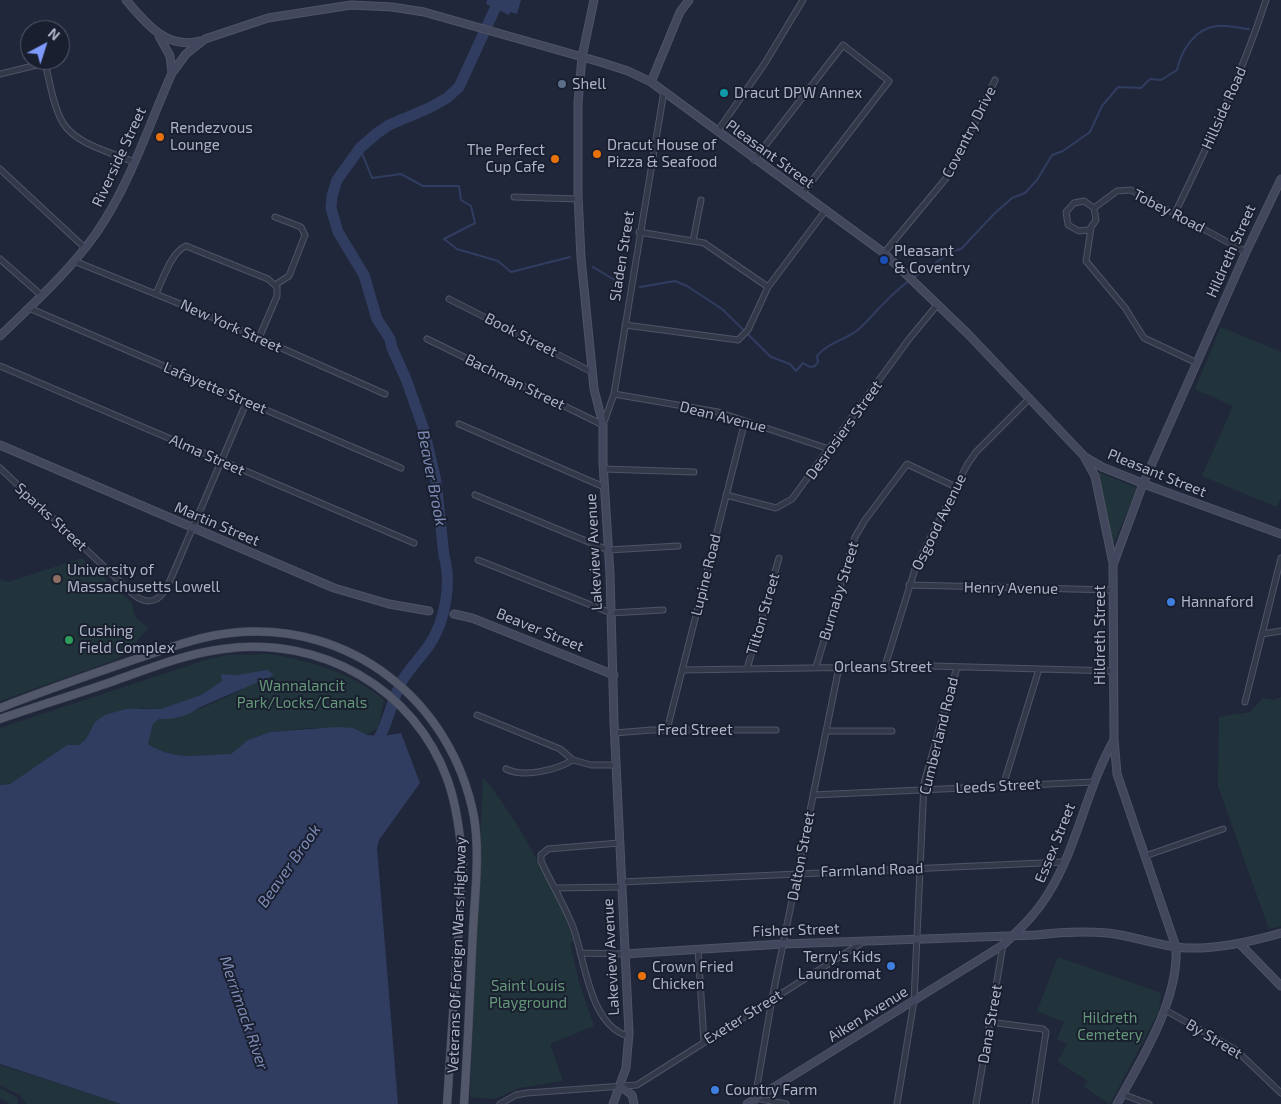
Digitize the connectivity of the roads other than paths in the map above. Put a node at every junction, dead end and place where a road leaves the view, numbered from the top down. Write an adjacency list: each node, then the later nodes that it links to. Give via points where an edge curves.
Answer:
1 (126, 0): 9 (street)
2 (594, 0): 11 (street, Lakeview Avenue)
3 (682, 0): 8 (street)
4 (689, 0): 8 (street)
5 (803, 0): 17 (street, via 765,63)
6 (1266, 0): 28 (street, Hillside Road, via 1230,99)
7 (361, 2): 10 (street, Pleasant Street, via 268,18); 11 (street, Pleasant Street, via 418,11)
8 (680, 12): 15 (street)
9 (156, 31): 10 (street, via 176,43); 12 (street, via 170,56)
10 (205, 39): 12 (street, Pleasant Street, via 186,54)
11 (582, 57): 15 (street, Pleasant Street, via 628,71); 24 (street, Lakeview Avenue, via 578,103)
12 (172, 72): 19 (street, Riverside Street)
13 (0, 74): 19 (street, via 44,63 60,115 68,129 81,139)
14 (995, 80): 35 (street, Coventry Drive, via 952,171)
15 (651, 82): 16 (street, Pleasant Street)
16 (664, 91): 17 (street, Pleasant Street); 31 (street, Sladen Street)
17 (717, 132): 18 (street, Pleasant Street)
18 (754, 160): 22 (street, Pleasant Street); 22 (street, via 843,45 889,81)
19 (134, 162): 33 (street, Riverside Street, via 112,209)
20 (0, 169): 33 (street)
21 (1281, 179): 34 (street, Hildreth Street)
22 (802, 194): 27 (street, Pleasant Street)
23 (514, 196): 24 (street)
24 (578, 199): 51 (street, Lakeview Avenue)
25 (701, 200): 32 (street)
26 (1094, 208): 28 (street, Tobey Road, via 1111,194 1124,190 1138,193); 30 (street, via 1096,220); 30 (street, via 1086,202 1076,201 1066,215 1074,230)
27 (825, 211): 35 (street, Pleasant Street); 39 (street)
28 (1175, 213): 34 (street, Tobey Road)
29 (275, 217): 38 (street, via 301,227 306,235 289,276)
30 (1091, 228): 49 (street, via 1086,260 1144,338)
31 (639, 232): 32 (street); 45 (street, Sladen Street)
32 (692, 241): 39 (street, via 710,246)
33 (85, 248): 37 (street, Riverside Street)
34 (1246, 252): 49 (street, Hildreth Street)
35 (884, 254): 43 (street, Pleasant Street)
36 (0, 259): 41 (street)
37 (74, 261): 40 (street, New York Street); 41 (street, Riverside Street)
38 (275, 285): 40 (street, via 268,279 191,247 183,247 174,257); 47 (street, via 277,296)
39 (768, 287): 45 (street, via 748,330 738,340)
40 (156, 293): 47 (street, New York Street)
41 (41, 295): 44 (street, Riverside Street)
42 (449, 299): 51 (street, Book Street)
43 (938, 304): 54 (street, Pleasant Street); 60 (street, Desrosiers Street)
44 (29, 308): 46 (street, Riverside Street); 55 (street, Lafayette Street)
45 (625, 325): 53 (street, Sladen Street)
46 (0, 336)
47 (259, 338): 52 (street, New York Street)
48 (427, 338): 58 (street, Bachman Street)
49 (1197, 364): 67 (street, Hildreth Street)
50 (0, 366): 62 (street, Alma Street)
51 (592, 372): 58 (street, Lakeview Avenue)
52 (385, 394)
53 (614, 394): 56 (street, Dean Avenue, via 709,410); 58 (street, Sladen Street)
54 (1029, 399): 61 (street, Pleasant Street); 69 (street, Osgood Avenue, via 972,455)
55 (247, 401): 62 (street); 64 (street, Lafayette Street)
56 (745, 421): 60 (street, Dean Avenue); 71 (street, Lupine Road)
57 (459, 424): 68 (street)
58 (603, 425): 65 (street, Lakeview Avenue)
59 (0, 445): 72 (street, Martin Street)
60 (830, 449): 71 (street, Desrosiers Street, via 800,490 781,507)
61 (1085, 458): 67 (street, Pleasant Street); 80 (street, via 1095,476)
62 (221, 461): 72 (street); 74 (street, Alma Street)
63 (0, 468): 72 (street, Sparks Street, via 140,600 156,600 165,592)
64 (401, 468)
65 (604, 469): 66 (street); 68 (street, Lakeview Avenue)
66 (694, 472)
67 (1143, 484): 73 (street, Pleasant Street); 80 (street, Hildreth Street)
68 (604, 487): 76 (street, Lakeview Avenue)
69 (956, 487): 81 (street, Osgood Avenue); 90 (street, Burnaby Street, via 907,464 855,537)
70 (475, 495): 76 (street)
71 (726, 495): 95 (street, Lupine Road)
72 (192, 528): 84 (street, Martin Street, via 356,596)
73 (1281, 534)
74 (414, 543)
75 (678, 546): 76 (street)
76 (608, 550): 86 (street, Lakeview Avenue)
77 (779, 558): 93 (street, Tilton Street)
78 (1281, 558): 88 (street)
79 (478, 560): 86 (street)
80 (1113, 565): 82 (street, Hildreth Street)
81 (909, 585): 82 (street, Henry Avenue); 89 (street, Osgood Avenue)
82 (1112, 590): 96 (street, Hildreth Street)
83 (663, 610): 86 (street)
84 (429, 611)
85 (454, 614): 97 (street, Beaver Street, via 472,618)
86 (611, 614): 97 (street, Lakeview Avenue)
87 (1281, 631): 88 (street)
88 (1262, 634): 98 (street)
89 (885, 666): 91 (street, Orleans Street); 92 (street, Orleans Street)
90 (816, 667): 91 (street, Orleans Street); 93 (street, Orleans Street)
91 (839, 667): 104 (street, Dalton Street)
92 (957, 667): 94 (street, Orleans Street); 113 (street, Cumberland Road)
93 (747, 669): 95 (street, Orleans Street)
94 (1039, 669): 96 (street, Orleans Street); 112 (street)
95 (682, 670): 102 (street, Lupine Road)
96 (1114, 671): 107 (street, Hildreth Street)
97 (614, 676): 106 (street, Lakeview Avenue)
98 (1245, 702)
99 (0, 708): 146 (main road, Veterans Of Foreign Wars Highway, via 165,649 209,636 233,633 277,632 316,640 357,656 384,672 410,694 434,721 457,761 474,818 475,900)
100 (477, 715): 108 (street, via 560,749)
101 (0, 719): 145 (main road, Veterans Of Foreign Wars Highway, via 170,661 240,647 276,646 309,653 355,670 375,683 403,708 430,744 448,780 455,806 463,863)
102 (667, 730): 103 (street, Fred Street); 106 (street, Fred Street)
103 (776, 730)
104 (826, 731): 105 (street); 114 (street, Dalton Street)
105 (892, 731)
106 (614, 733): 109 (street, Lakeview Avenue)
107 (1114, 739): 111 (street, Essex Street); 117 (street, Hildreth Street, via 1117,774)
108 (573, 760): 109 (street); 110 (street, via 562,766 519,774)
109 (616, 765): 116 (street, Lakeview Avenue)
110 (506, 770)
111 (1093, 782): 112 (street, Leeds Street); 118 (street, Essex Street)
112 (1003, 786): 113 (street, Leeds Street)
113 (924, 790): 114 (street, Leeds Street); 119 (street, Cumberland Road)
114 (813, 795): 120 (street, Dalton Street)
115 (1223, 829): 117 (street)
116 (619, 843): 121 (street, Lakeview Avenue); 122 (street, via 548,849 541,855 541,861)
117 (1145, 856): 130 (street, Hildreth Street)
118 (1064, 862): 119 (street, Farmland Road); 124 (street, Essex Street, via 1042,903)
119 (920, 868): 120 (street, Farmland Road); 125 (street, Cumberland Road)
120 (798, 873): 121 (street, Farmland Road); 127 (street, Dalton Street)
121 (621, 885): 122 (street, Farmland Road); 133 (street, Lakeview Avenue)
122 (555, 888): 132 (street, via 572,925)
123 (1281, 933): 128 (street)
124 (1014, 935): 125 (street, Fisher Street); 129 (street, Essex Street); 130 (street, via 1069,931 1109,934)
125 (917, 940): 126 (street, Fisher Street); 136 (street, Cumberland Road)
126 (864, 942): 127 (street, Fisher Street); 135 (street, Exeter Street)
127 (783, 944): 131 (street, Fisher Street); 135 (street, Dalton Street)
128 (1240, 944): 130 (street); 134 (street)
129 (1003, 945): 136 (street, Aiken Avenue); 138 (street, Dana Street)
130 (1176, 947): 137 (street, Hildreth Street)
131 (698, 949): 133 (street, Fisher Street); 140 (street)
132 (580, 953): 133 (street, Fisher Street); 139 (street, via 590,989 601,1012 614,1030)
133 (624, 954): 139 (street, Lakeview Avenue)
134 (1281, 986)
135 (772, 999): 140 (street, Exeter Street); 144 (street, Dalton Street)
136 (914, 1001): 144 (street, Aiken Avenue); 152 (street, Cumberland Road)
137 (1165, 1010): 142 (street, By Street, via 1236,1050); 143 (street, Hildreth Street)
138 (989, 1022): 153 (street, Dana Street); 154 (street, via 1046,1032)
139 (628, 1036): 141 (street, Lakeview Avenue, via 626,1068)
140 (704, 1042): 141 (street, Exeter Street, via 637,1085)
141 (620, 1086): 147 (street, Exeter Street, via 516,1095); 148 (street, Lakeview Avenue); 149 (street, via 632,1095)
142 (1281, 1093)
143 (1122, 1094): 155 (street, Hildreth Street); 156 (street)
144 (755, 1101): 150 (street, Aiken Avenue); 151 (street)
145 (447, 1104)
146 (464, 1104)
147 (500, 1104)
148 (613, 1104)
149 (634, 1104)
150 (748, 1104)
151 (786, 1104)
152 (897, 1104)
153 (976, 1104)
154 (1035, 1104)
155 (1116, 1104)
156 (1149, 1104)

